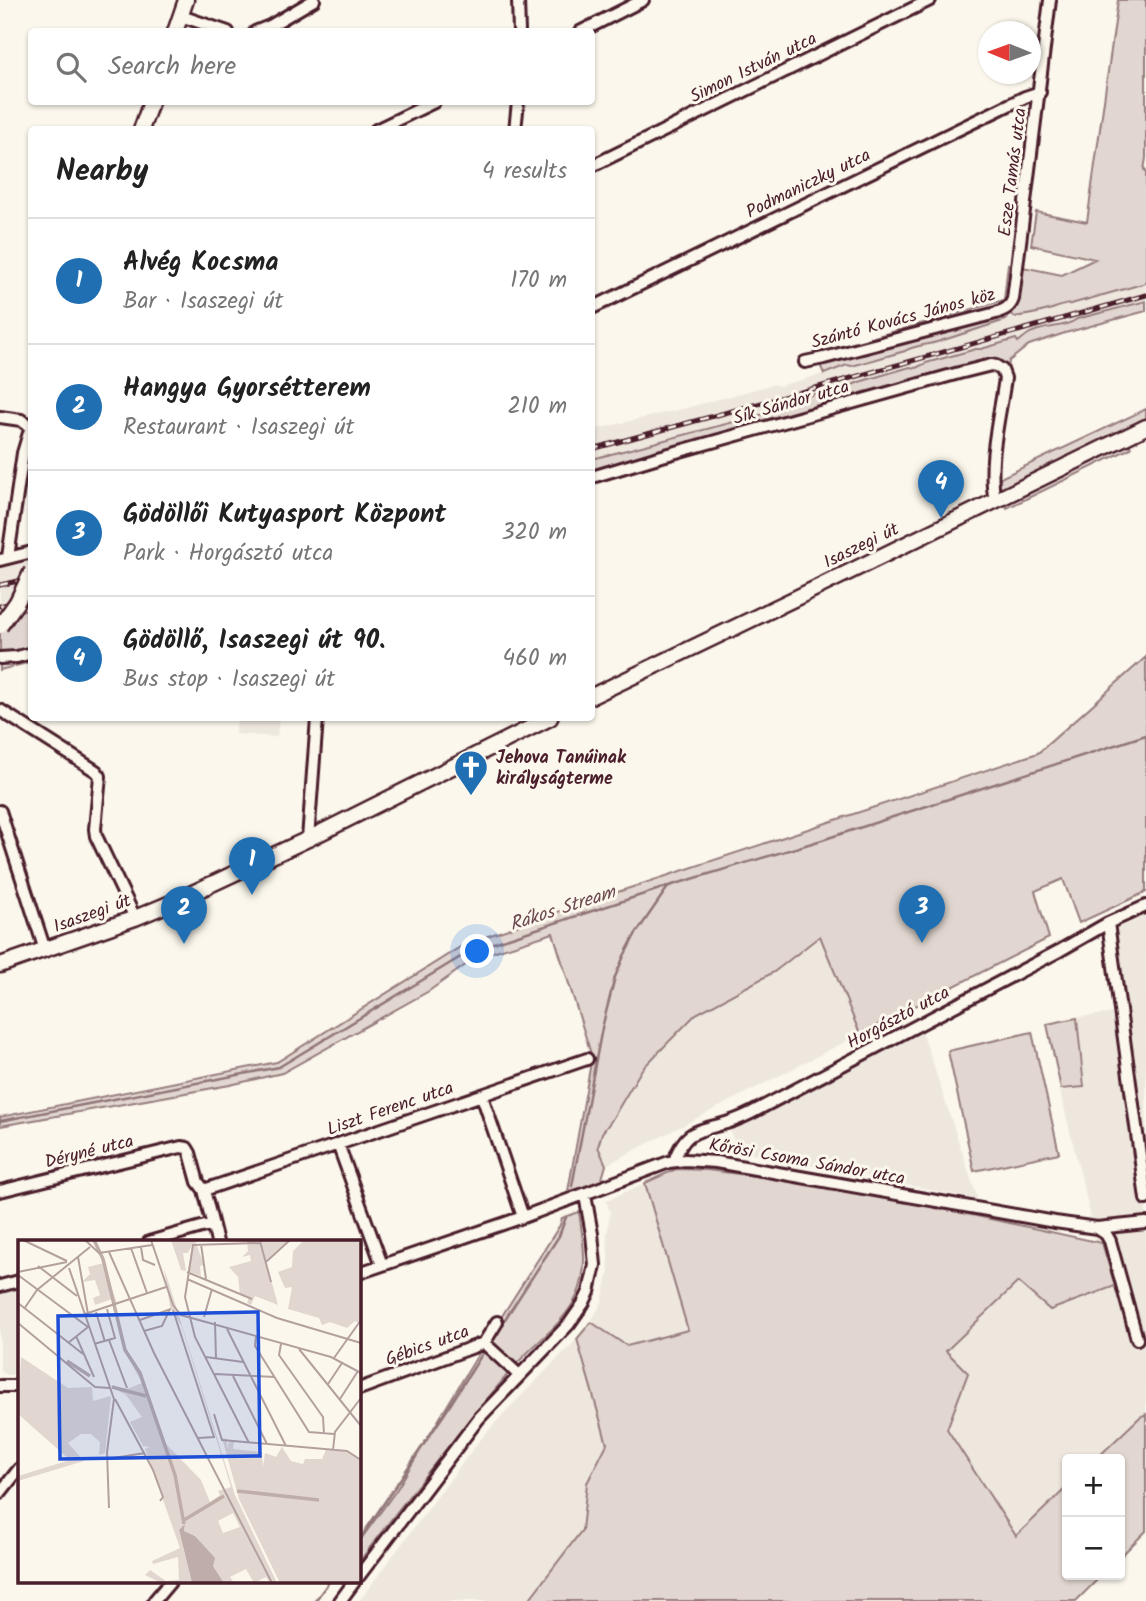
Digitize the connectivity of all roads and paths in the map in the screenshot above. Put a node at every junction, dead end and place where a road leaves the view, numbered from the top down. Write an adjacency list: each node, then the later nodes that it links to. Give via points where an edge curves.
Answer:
1 (186, 0): 7 (main road)
2 (314, 0): 10 (street)
3 (519, 0): 11 (street)
4 (643, 0): 12 (street)
5 (930, 0): 20 (street, Simon István utca)
6 (1050, 0): 13 (street, Esze Tamás utca)
7 (181, 16): 8 (main road); 9 (street)
8 (177, 28)
9 (216, 28)
10 (265, 28)
11 (519, 28)
12 (588, 28)
13 (1040, 92): 21 (street, Esze Tamás utca); 22 (street, Podmaniczky utca)
14 (150, 105): 18 (main road)
15 (429, 105): 17 (street)
16 (518, 105): 19 (street)
17 (396, 124)
18 (142, 126)
19 (515, 126)
20 (595, 165)
21 (1009, 306): 23 (street, Szántó Kovács János köz)
22 (595, 307)
23 (805, 362)
24 (0, 416): 25 (street)
25 (28, 424)
26 (1146, 427): 29 (main road, Isaszegi út)
27 (28, 436): 31 (street)
28 (595, 476): 29 (street, Sík Sándor utca, via 990,365 1001,368 1005,378 992,466)
29 (995, 501): 36 (main road, Isaszegi út)
30 (28, 553): 31 (street)
31 (4, 559)
32 (28, 579): 33 (main road, bridge)
33 (0, 626)
34 (28, 654): 35 (street)
35 (0, 658)
36 (595, 695)
37 (0, 710): 43 (street, via 100,776 96,836)
38 (317, 721): 41 (street)
39 (544, 721): 41 (main road, Isaszegi út)
40 (0, 811): 45 (street)
41 (308, 839): 43 (main road, Isaszegi út)
42 (1146, 906): 44 (street, Horgásztó utca)
43 (135, 918): 45 (main road, Isaszegi út)
44 (1108, 923): 50 (street, Horgásztó utca, via 751,1113 692,1133); 54 (street)
45 (45, 950): 46 (main road, Isaszegi út)
46 (0, 965)
47 (587, 1059): 48 (street, Liszt Ferenc utca)
48 (482, 1096): 49 (street, Liszt Ferenc utca); 55 (street)
49 (338, 1144): 51 (street, Liszt Ferenc utca); 61 (street)
50 (674, 1161): 53 (street, Kőrösi Csoma Sándor utca); 58 (street, Kőrösi Csoma Sándor utca, via 716,1162)
51 (204, 1190): 52 (street, Déryné utca, via 190,1153 181,1147); 57 (street)
52 (0, 1191)
53 (584, 1195): 55 (street, Kőrösi Csoma Sándor utca); 68 (street, via 595,1255 589,1292 569,1324)
54 (1146, 1199)
55 (523, 1217): 61 (street, Kőrösi Csoma Sándor utca)
56 (1146, 1223): 58 (street, Kőrösi Csoma Sándor utca)
57 (212, 1224): 59 (street); 60 (street)
58 (1097, 1228): 66 (street, via 1110,1241)
59 (156, 1240)
60 (216, 1240)
61 (382, 1265): 62 (street, Kőrösi Csoma Sándor utca)
62 (360, 1273)
63 (18, 1281): 64 (street)
64 (0, 1286)
65 (497, 1322): 67 (street, Gébics utca)
66 (1137, 1339)
67 (484, 1343): 68 (street); 71 (street, Gébics utca)
68 (519, 1375): 74 (street, via 478,1418)
69 (0, 1385): 70 (street)
70 (18, 1386)
71 (360, 1389)
72 (18, 1470): 73 (street)
73 (0, 1493)
74 (360, 1575)
75 (168, 1584): 77 (street)
76 (353, 1584): 78 (street)
77 (154, 1601)
78 (340, 1601)

